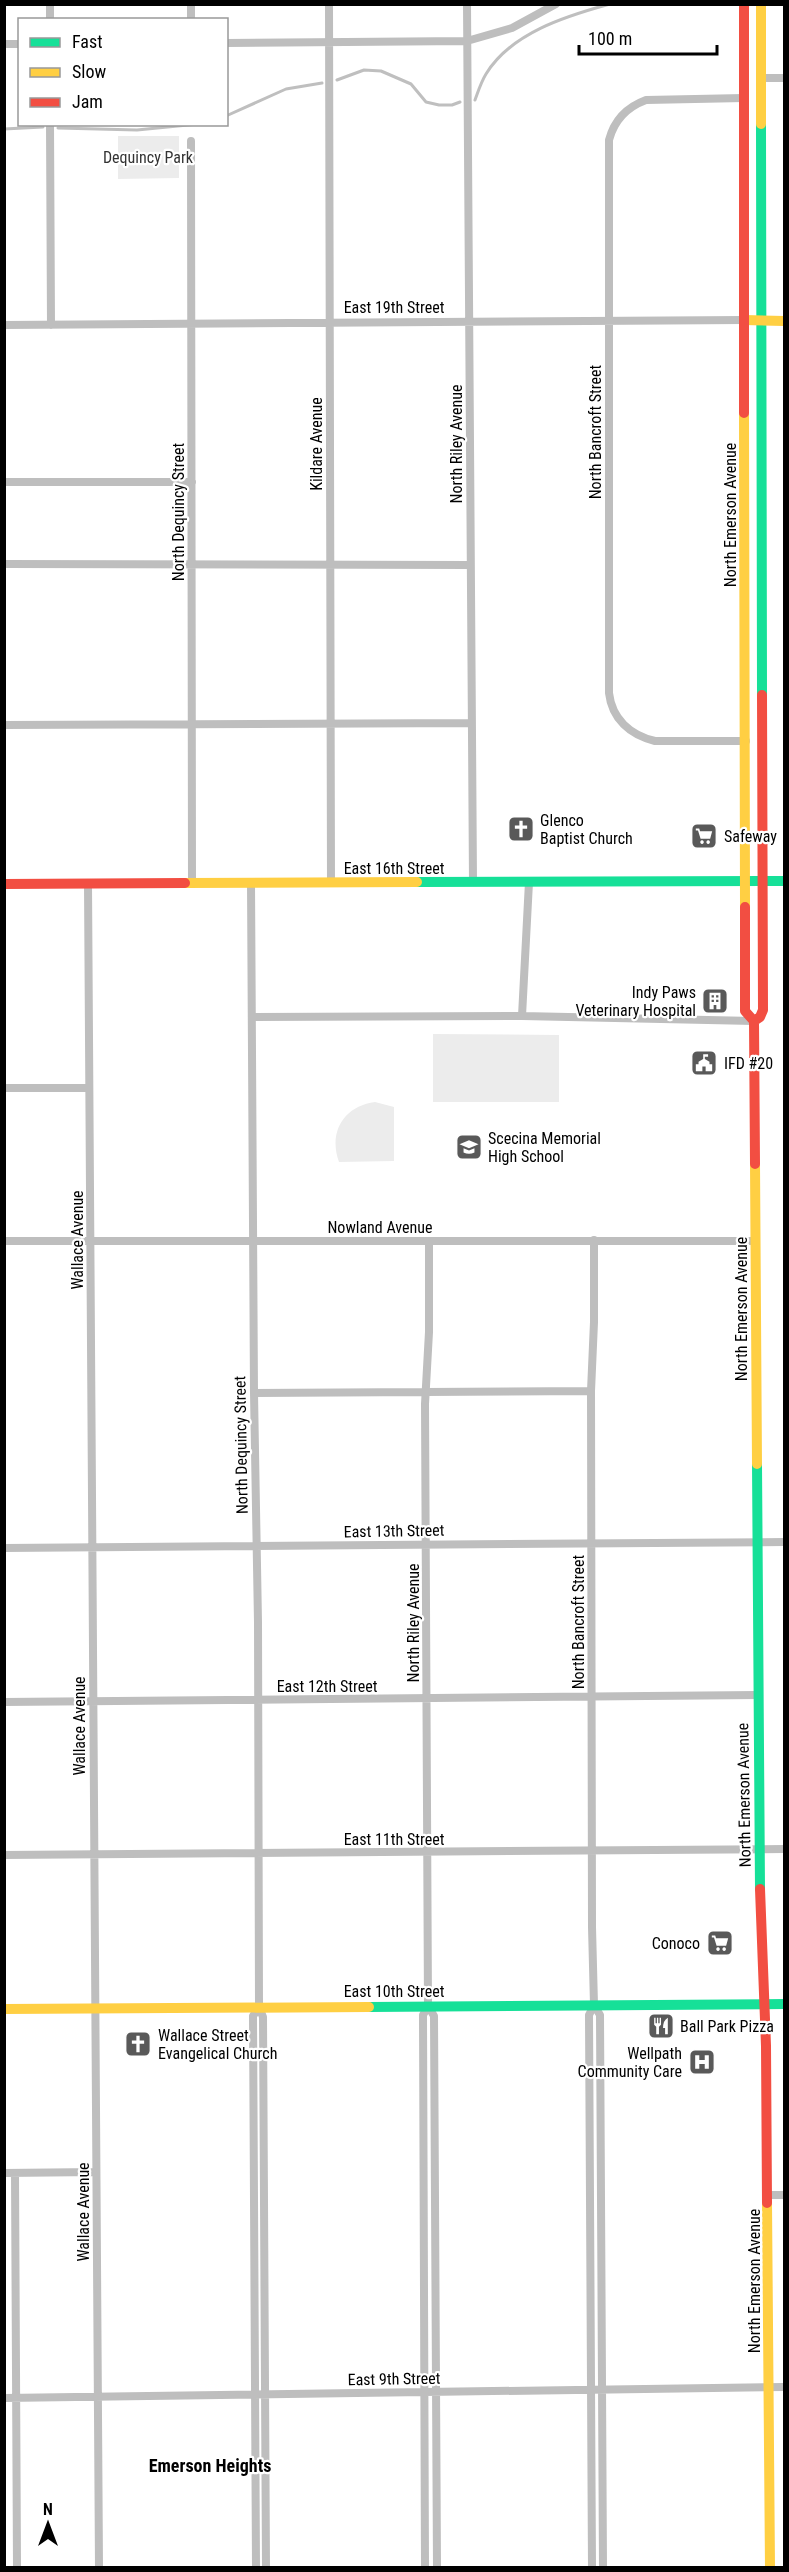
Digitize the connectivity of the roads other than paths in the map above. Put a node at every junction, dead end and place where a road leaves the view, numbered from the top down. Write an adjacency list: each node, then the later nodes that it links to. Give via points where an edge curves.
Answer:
1 (329, 4): 8 (street, Kildare Avenue)
2 (467, 4): 6 (street, North Riley Avenue)
3 (556, 4): 6 (street, via 512,28)
4 (744, 4): 11 (main road, North Emerson Avenue)
5 (761, 4): 9 (main road, North Emerson Avenue)
6 (467, 41): 8 (street); 19 (street, North Riley Avenue)
7 (228, 43): 8 (street)
8 (329, 43): 18 (street, Kildare Avenue)
9 (761, 78): 10 (street); 15 (main road, North Emerson Avenue)
10 (784, 78)
11 (744, 98): 14 (main road, North Emerson Avenue); 16 (street, North Bancroft Street, via 653,99 632,106 612,129 608,148)
12 (50, 126): 22 (street)
13 (191, 141): 20 (street, North Dequincy Street)
14 (744, 320): 15 (main road, East 19th Street); 16 (street, East 19th Street); 33 (main road, North Emerson Avenue)
15 (761, 320): 17 (main road, East 19th Street); 35 (main road, North Emerson Avenue)
16 (608, 321): 19 (street, East 19th Street); 33 (street, North Bancroft Street, via 611,706 620,721 641,737 655,741)
17 (784, 321)
18 (329, 322): 19 (street, East 19th Street); 20 (street, East 19th Street); 28 (street, Kildare Avenue)
19 (468, 322): 27 (street, North Riley Avenue)
20 (191, 323): 22 (street, East 19th Street); 24 (street, North Dequincy Street)
21 (4, 325): 22 (street, East 19th Street)
22 (51, 325)
23 (4, 482): 24 (street)
24 (192, 482): 26 (street, North Dequincy Street)
25 (4, 564): 26 (street)
26 (192, 564): 28 (street); 31 (street, North Dequincy Street)
27 (470, 565): 28 (street); 29 (street, North Riley Avenue)
28 (329, 566): 32 (street, Kildare Avenue)
29 (471, 723): 32 (street); 37 (street, North Riley Avenue)
30 (4, 724): 31 (street)
31 (192, 724): 32 (street); 43 (street, North Dequincy Street)
32 (331, 724): 40 (street, Kildare Avenue)
33 (746, 741): 34 (main road, North Emerson Avenue)
34 (746, 881): 35 (main road, East 16th Street); 38 (main road, East 16th Street); 46 (main road, North Emerson Avenue, via 746,1011)
35 (762, 881): 36 (main road, East 16th Street); 46 (main road, North Emerson Avenue, via 763,1010)
36 (784, 881)
37 (473, 882): 38 (main road, East 16th Street); 40 (main road, East 16th Street)
38 (529, 882): 44 (street)
39 (251, 883): 40 (main road, East 16th Street); 43 (main road, East 16th Street); 45 (street, North Dequincy Street)
40 (331, 883)
41 (4, 884): 42 (main road, East 16th Street)
42 (88, 884): 43 (main road, East 16th Street); 48 (street, Wallace Avenue)
43 (192, 884)
44 (522, 1016): 45 (street); 46 (street)
45 (253, 1017): 52 (street, North Dequincy Street)
46 (754, 1022): 54 (main road, North Emerson Avenue)
47 (4, 1088): 48 (street)
48 (89, 1088): 49 (street, Wallace Avenue)
49 (91, 1240): 51 (street, Nowland Avenue); 52 (street, Nowland Avenue); 64 (street, Wallace Avenue)
50 (594, 1240): 53 (street, Nowland Avenue); 54 (street, Nowland Avenue); 56 (street, North Bancroft Street)
51 (4, 1241)
52 (252, 1241): 53 (street, Nowland Avenue); 57 (street, North Dequincy Street)
53 (429, 1241): 55 (street, North Riley Avenue)
54 (755, 1241): 58 (main road, North Emerson Avenue)
55 (426, 1391): 56 (street); 57 (street); 61 (street, North Riley Avenue)
56 (591, 1391): 60 (street, North Bancroft Street)
57 (254, 1393): 62 (street, North Dequincy Street)
58 (757, 1542): 59 (street, East 13th Street); 60 (street, East 13th Street); 65 (main road, North Emerson Avenue)
59 (784, 1542)
60 (591, 1543): 61 (street, East 13th Street); 66 (street, North Bancroft Street)
61 (426, 1545): 62 (street, East 13th Street); 67 (street, North Riley Avenue)
62 (257, 1546): 64 (street, East 13th Street); 68 (street, North Dequincy Street)
63 (4, 1548): 64 (street, East 13th Street)
64 (92, 1548): 69 (street, Wallace Avenue)
65 (758, 1695): 66 (street, East 12th Street); 71 (main road, North Emerson Avenue)
66 (592, 1698): 67 (street, East 12th Street); 73 (street, North Bancroft Street)
67 (427, 1699): 68 (street, East 12th Street); 74 (street, North Riley Avenue)
68 (259, 1700): 69 (street, East 12th Street); 75 (street, North Dequincy Street)
69 (93, 1701): 70 (street, East 12th Street); 77 (street, Wallace Avenue)
70 (4, 1702)
71 (759, 1849): 72 (street, East 11th Street); 73 (street, East 11th Street); 78 (main road, North Emerson Avenue)
72 (784, 1849)
73 (592, 1851): 74 (street, East 11th Street); 80 (street, North Bancroft Street)
74 (427, 1852): 75 (street, East 11th Street); 81 (street, North Riley Avenue)
75 (259, 1853): 77 (street, East 11th Street); 82 (street, North Dequincy Street)
76 (4, 1855): 77 (street, East 11th Street)
77 (94, 1855): 83 (street, Wallace Avenue)
78 (764, 2004): 79 (main road, East 10th Street); 80 (main road, East 10th Street); 88 (main road, North Emerson Avenue)
79 (784, 2004)
80 (594, 2005): 81 (main road, East 10th Street); 90 (street, North Bancroft Street, via 589,2015); 91 (street, North Bancroft Street, via 600,2015)
81 (428, 2006): 82 (main road, East 10th Street); 92 (street, North Riley Avenue, via 423,2015); 93 (street, North Riley Avenue, via 434,2016)
82 (260, 2007): 83 (main road, East 10th Street); 94 (street, North Dequincy Street, via 253,2016); 95 (street, North Dequincy Street)
83 (95, 2008): 84 (main road, East 10th Street); 85 (street, Wallace Avenue)
84 (4, 2009)
85 (96, 2172): 87 (street); 104 (street, Wallace Avenue)
86 (4, 2173): 87 (street)
87 (15, 2173): 106 (street)
88 (768, 2195): 89 (street); 96 (main road, North Emerson Avenue)
89 (784, 2195)
90 (590, 2196): 91 (street); 98 (street, North Bancroft Street)
91 (601, 2196): 99 (street, North Bancroft Street)
92 (423, 2198): 93 (street); 100 (street, North Riley Avenue)
93 (435, 2198): 101 (street, North Riley Avenue)
94 (254, 2200): 95 (street); 102 (street, North Dequincy Street)
95 (264, 2200): 103 (street, North Dequincy Street)
96 (769, 2387): 97 (street, East 9th Street); 99 (street, East 9th Street); 117 (main road, North Emerson Avenue)
97 (784, 2387)
98 (590, 2390): 99 (street, East 9th Street); 101 (street, East 9th Street); 108 (street, North Bancroft Street)
99 (602, 2390): 107 (street, North Bancroft Street)
100 (424, 2392): 101 (street, East 9th Street); 103 (street, East 9th Street); 109 (street, North Riley Avenue)
101 (436, 2392): 110 (street, North Riley Avenue)
102 (254, 2393): 103 (street, East 9th Street); 104 (street, East 9th Street); 111 (street, North Dequincy Street)
103 (265, 2393): 112 (street, North Dequincy Street)
104 (98, 2397): 106 (street, East 9th Street); 114 (street, Wallace Avenue)
105 (4, 2398): 106 (street, East 9th Street)
106 (16, 2398): 113 (street)
107 (603, 2558): 108 (street); 116 (street, North Bancroft Street)
108 (591, 2559): 115 (street, North Bancroft Street)
109 (425, 2564): 110 (street, North Riley Avenue)
110 (437, 2564)
111 (256, 2565): 112 (street, North Dequincy Street)
112 (266, 2565)
113 (17, 2568)
114 (99, 2568)
115 (592, 2568)
116 (603, 2568)
117 (770, 2568)

